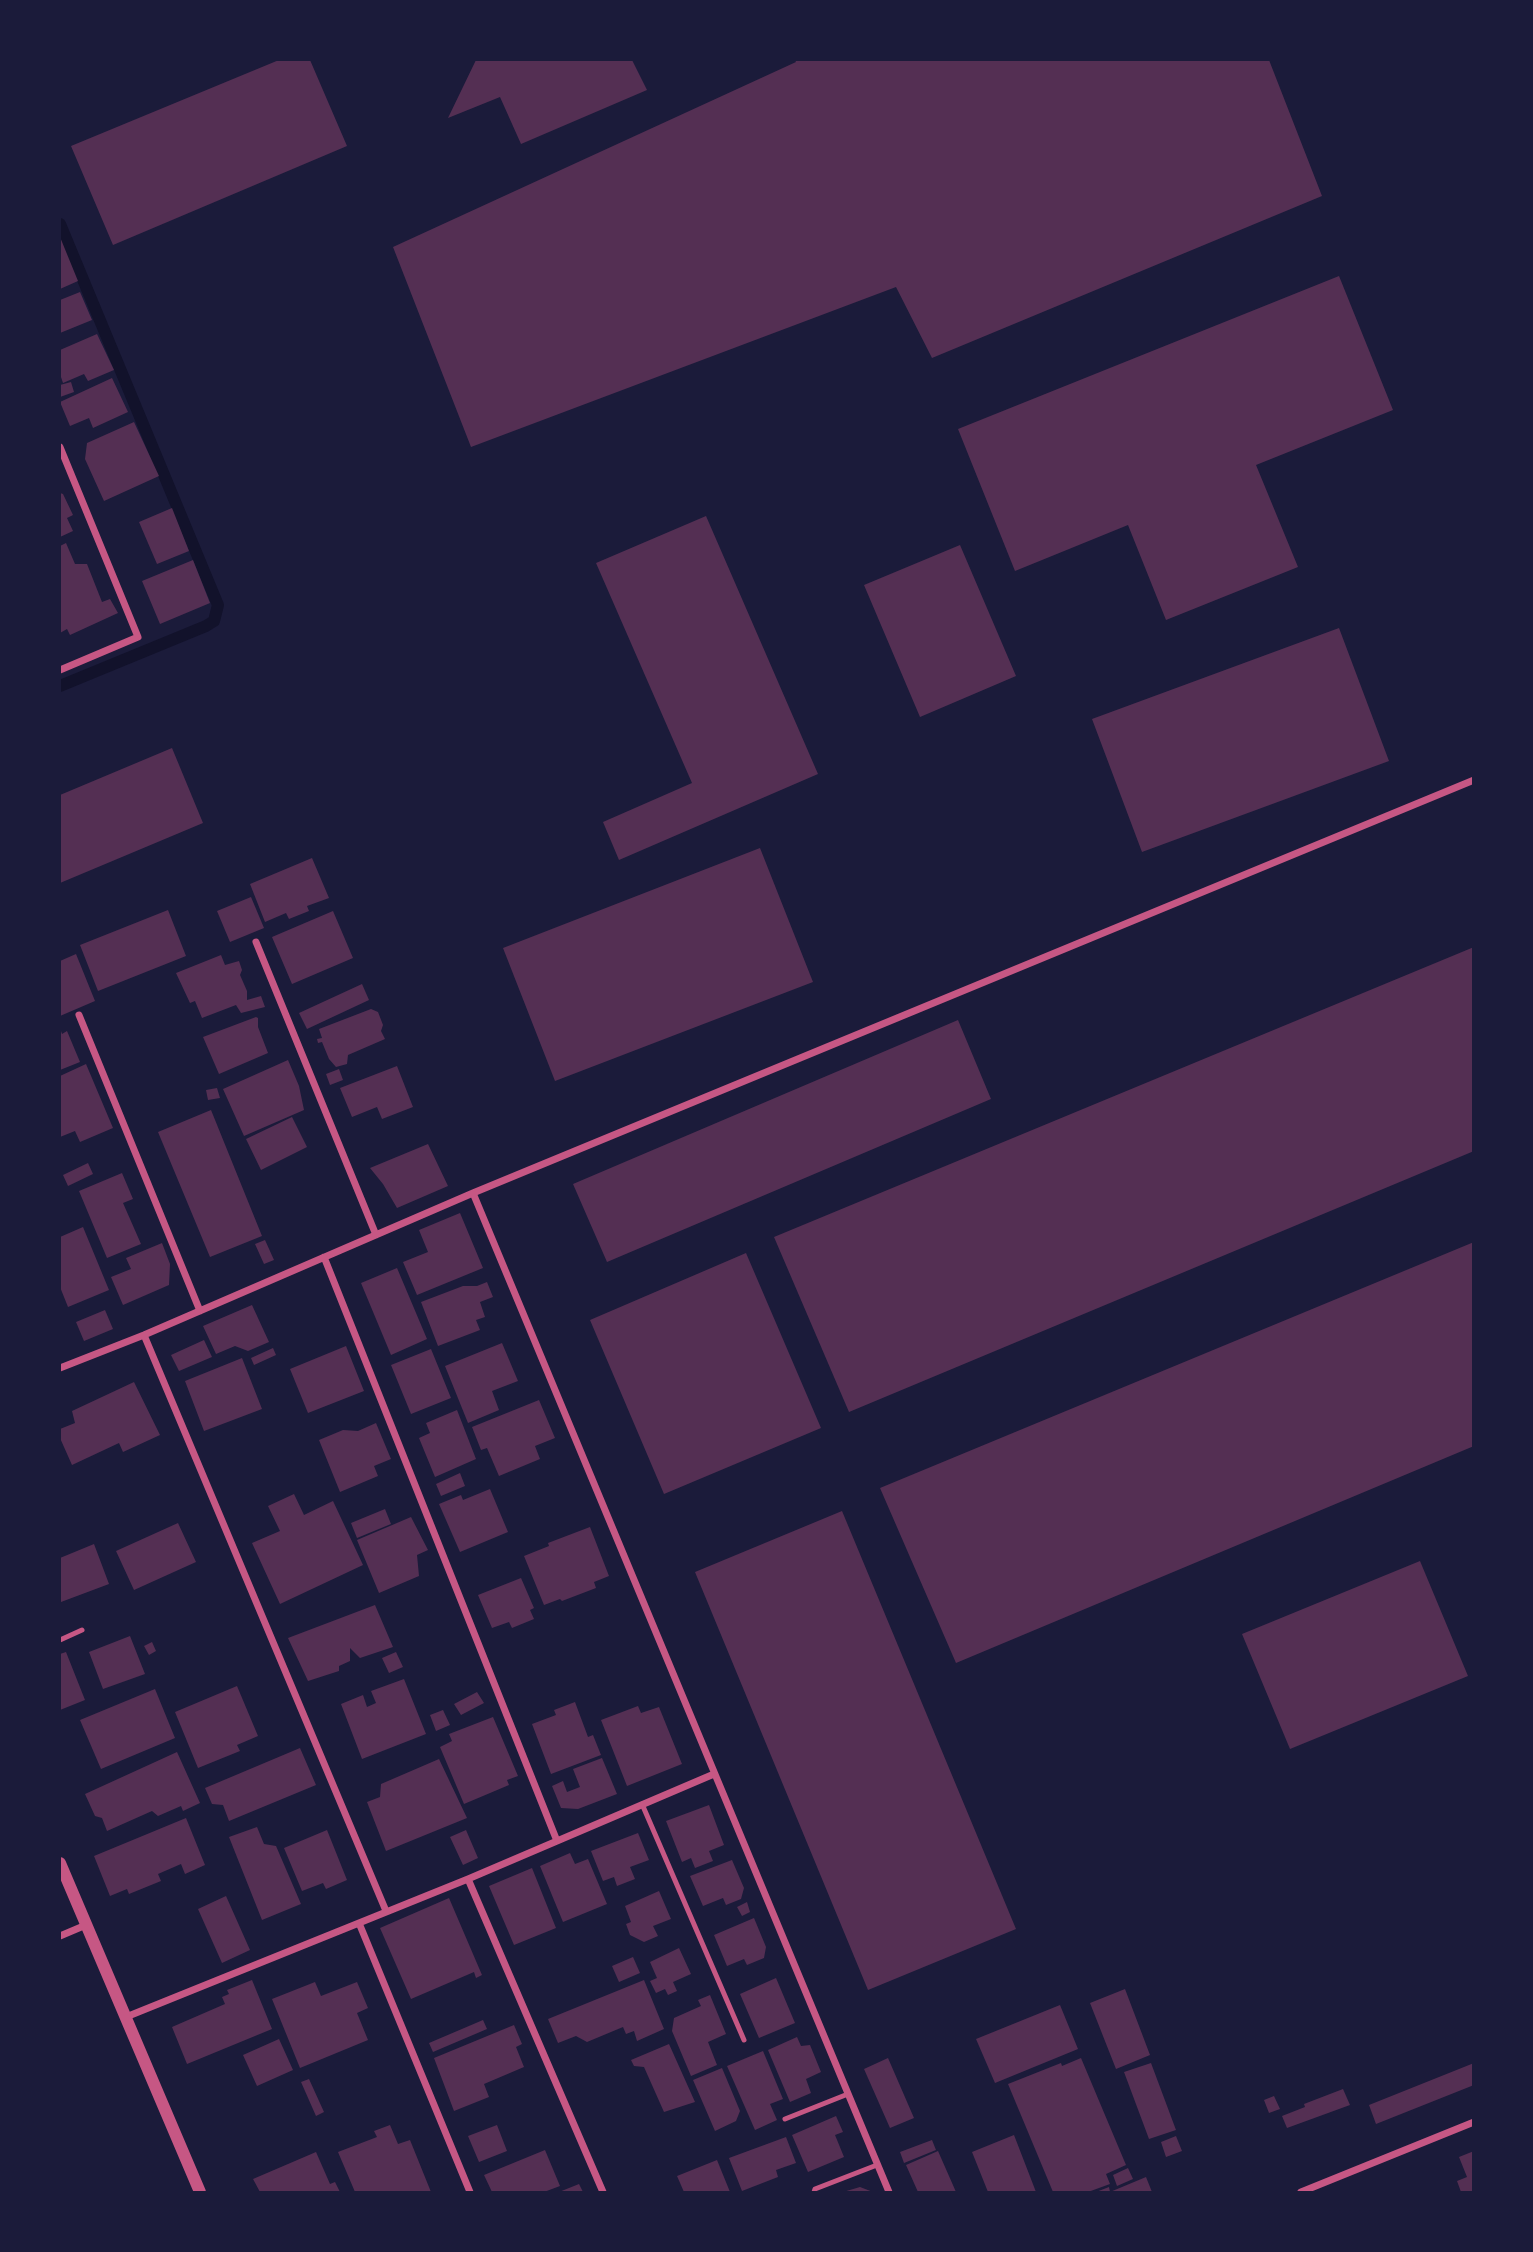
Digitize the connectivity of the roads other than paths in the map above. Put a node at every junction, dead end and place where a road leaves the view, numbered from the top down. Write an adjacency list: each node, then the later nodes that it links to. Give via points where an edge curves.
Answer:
1 (60, 447): 2 (street, via 138,637)
2 (60, 670)
3 (1474, 779): 6 (street)
4 (256, 942): 7 (street)
5 (79, 1015): 9 (street)
6 (473, 1193): 7 (street); 14 (street)
7 (376, 1235): 8 (street)
8 (324, 1257): 9 (street); 16 (street)
9 (200, 1311): 10 (street)
10 (144, 1335): 11 (street); 19 (street)
11 (60, 1368)
12 (82, 1630): 13 (lane)
13 (60, 1640)
14 (714, 1774): 15 (street); 25 (street)
15 (642, 1804): 16 (street); 24 (lane)
16 (557, 1840): 18 (street)
17 (60, 1863): 21 (street)
18 (468, 1879): 19 (street); 31 (street)
19 (386, 1911): 20 (street)
20 (359, 1923): 23 (street); 30 (street)
21 (86, 1925): 22 (street); 23 (street)
22 (60, 1936)
23 (126, 2017): 29 (street)
24 (744, 2040)
25 (848, 2094): 26 (lane); 28 (street)
26 (785, 2119)
27 (1474, 2122): 34 (street)
28 (877, 2165): 32 (lane); 33 (street)
29 (200, 2193)
30 (470, 2193)
31 (603, 2193)
32 (814, 2193)
33 (889, 2193)
34 (1301, 2193)

